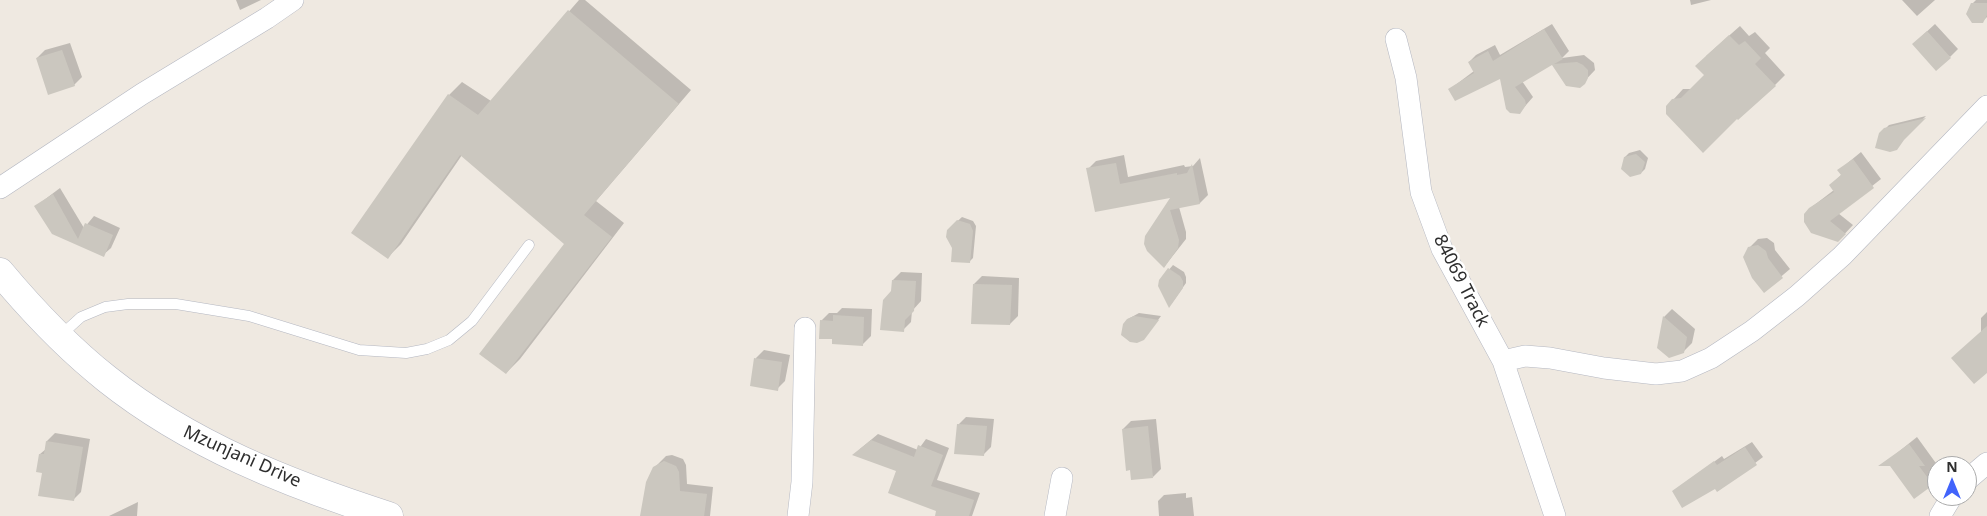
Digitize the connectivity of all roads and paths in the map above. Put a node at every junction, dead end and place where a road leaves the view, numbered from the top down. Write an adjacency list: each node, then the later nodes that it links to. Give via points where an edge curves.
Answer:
1 (293, 0): 4 (street)
2 (1396, 39): 9 (street, 84069 Track, via 1407,87 1422,192 1442,249)
3 (1987, 106): 9 (street, via 1842,256 1797,296 1711,358 1682,371 1656,374 1550,358 1525,356)
4 (0, 188)
5 (529, 245): 8 (lane, via 472,321 449,340 427,349 406,353 359,350 249,316 176,304 106,307 81,317)
6 (0, 272): 8 (main road, Mzunjani Drive)
7 (805, 328): 14 (street, via 802,482)
8 (60, 336): 13 (main road, Mzunjani Drive, via 106,379 184,432 272,474)
9 (1504, 361): 16 (street, 84069 Track)
10 (1987, 464): 11 (street)
11 (1977, 472)
12 (1062, 478): 15 (street)
13 (389, 516)
14 (798, 516)
15 (1055, 516)
16 (1554, 516)

